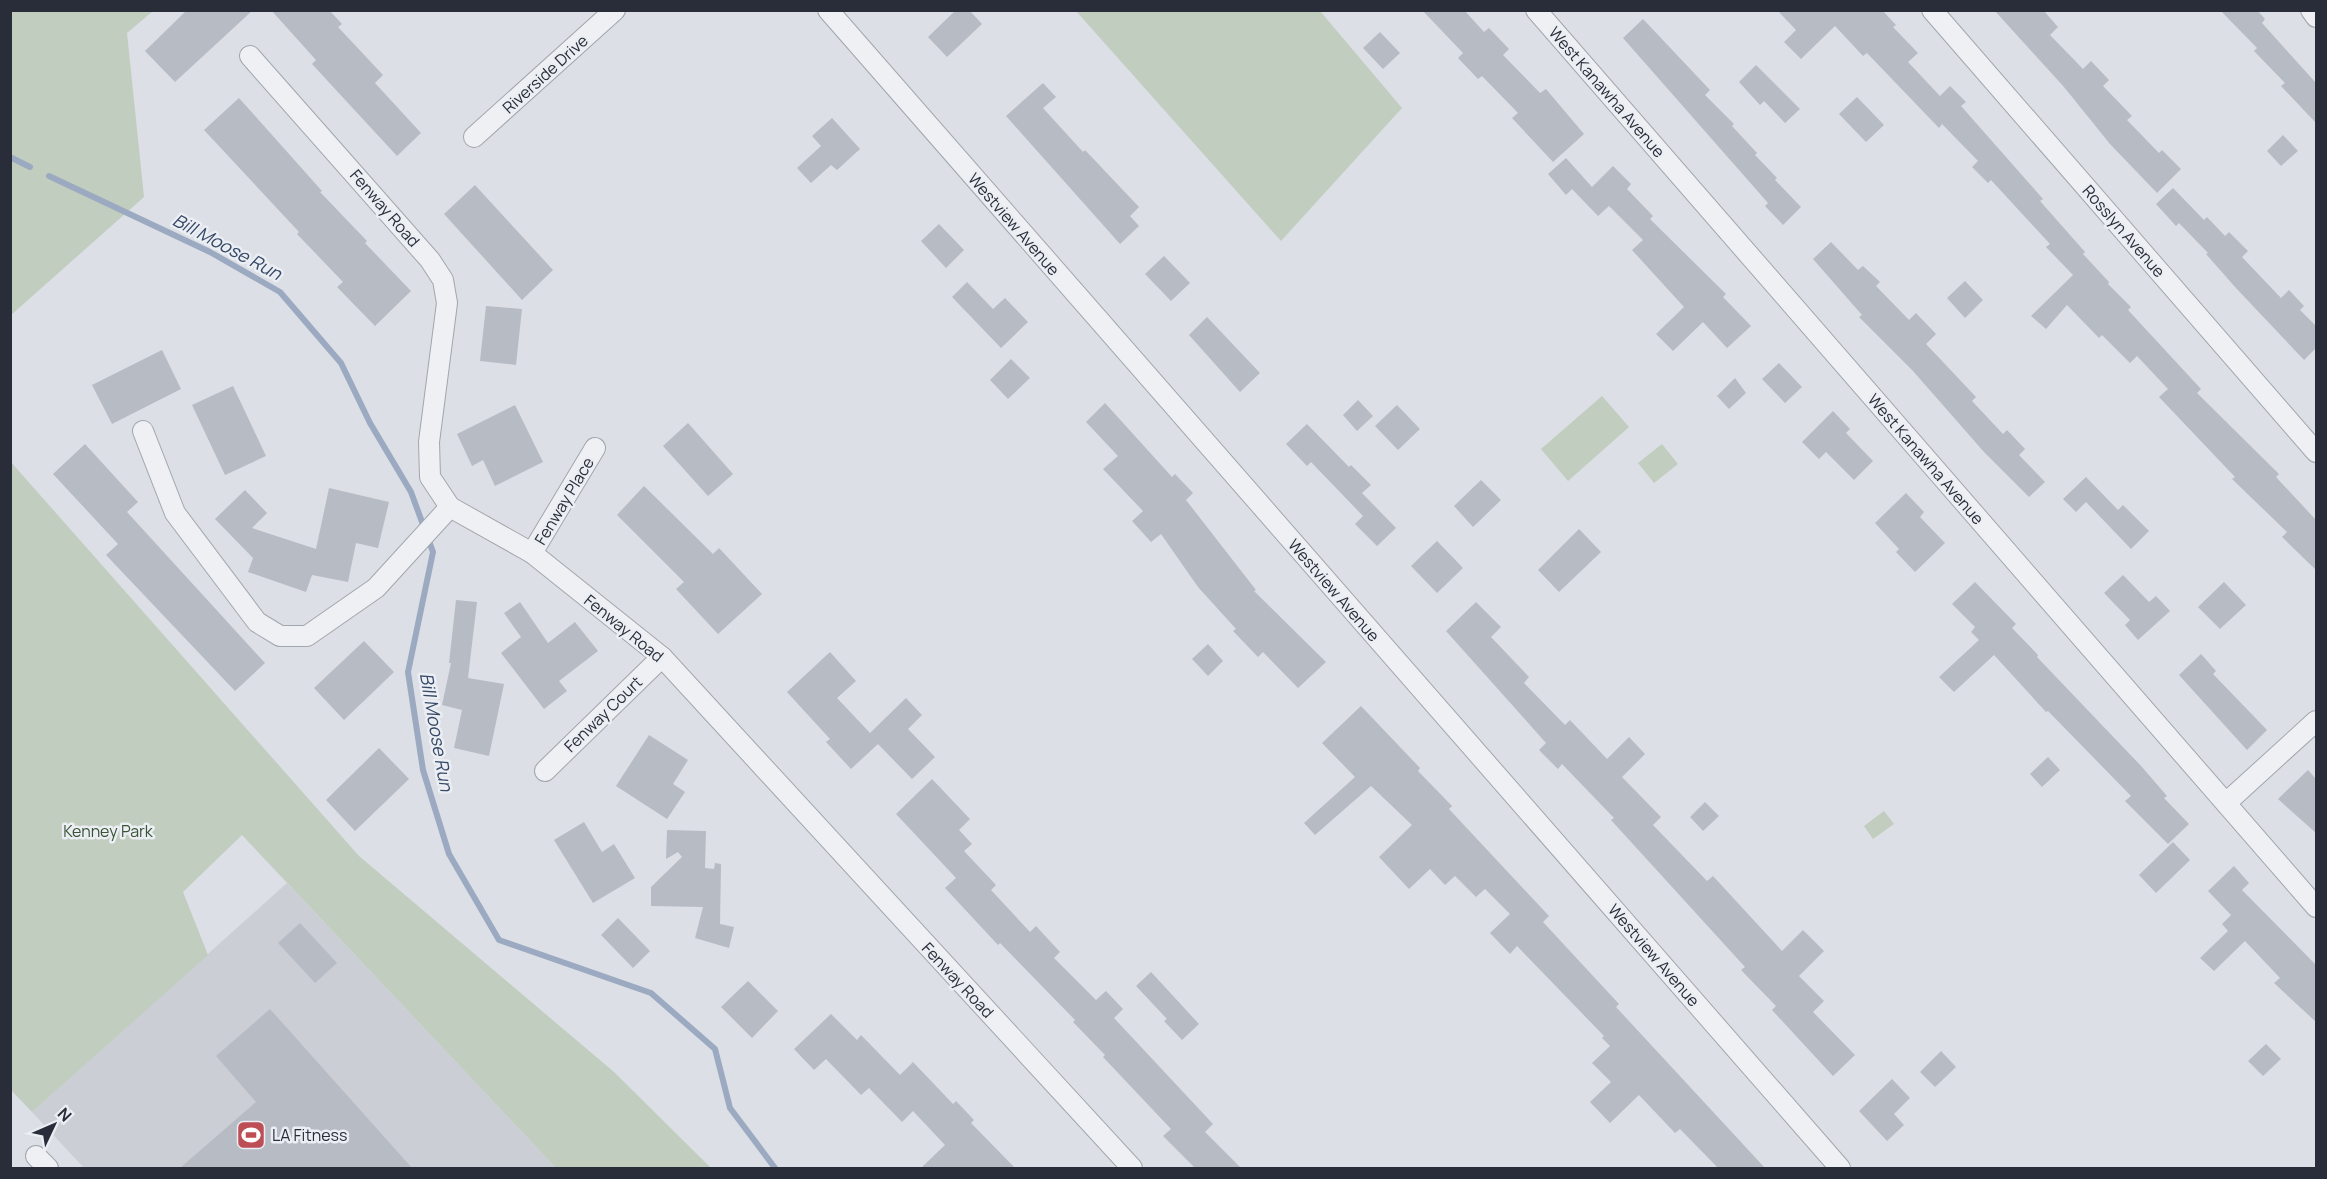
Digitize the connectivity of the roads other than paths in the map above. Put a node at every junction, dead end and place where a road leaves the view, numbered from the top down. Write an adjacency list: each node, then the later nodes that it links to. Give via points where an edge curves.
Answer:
1 (615, 10): 8 (street, Riverside Drive)
2 (828, 10): 20 (street, Westview Avenue)
3 (1536, 10): 17 (street, West Kanawha Avenue)
4 (1932, 10): 11 (street, Rosslyn Avenue)
5 (2311, 10): 6 (street)
6 (2316, 17)
7 (250, 56): 12 (street, Fenway Road, via 430,260 443,280 447,303 429,442 430,477)
8 (474, 137)
9 (143, 431): 12 (street, via 175,513 257,622 280,636 307,636 376,588)
10 (595, 448): 13 (street, Fenway Place)
11 (2316, 452)
12 (450, 507): 13 (street, Fenway Road)
13 (532, 554): 14 (street, Fenway Road)
14 (662, 657): 16 (street, Fenway Court); 19 (street, Fenway Road)
15 (2316, 722): 17 (street)
16 (545, 771)
17 (2226, 803): 18 (street, West Kanawha Avenue)
18 (2316, 907)
19 (1131, 1168)
20 (1840, 1168)

